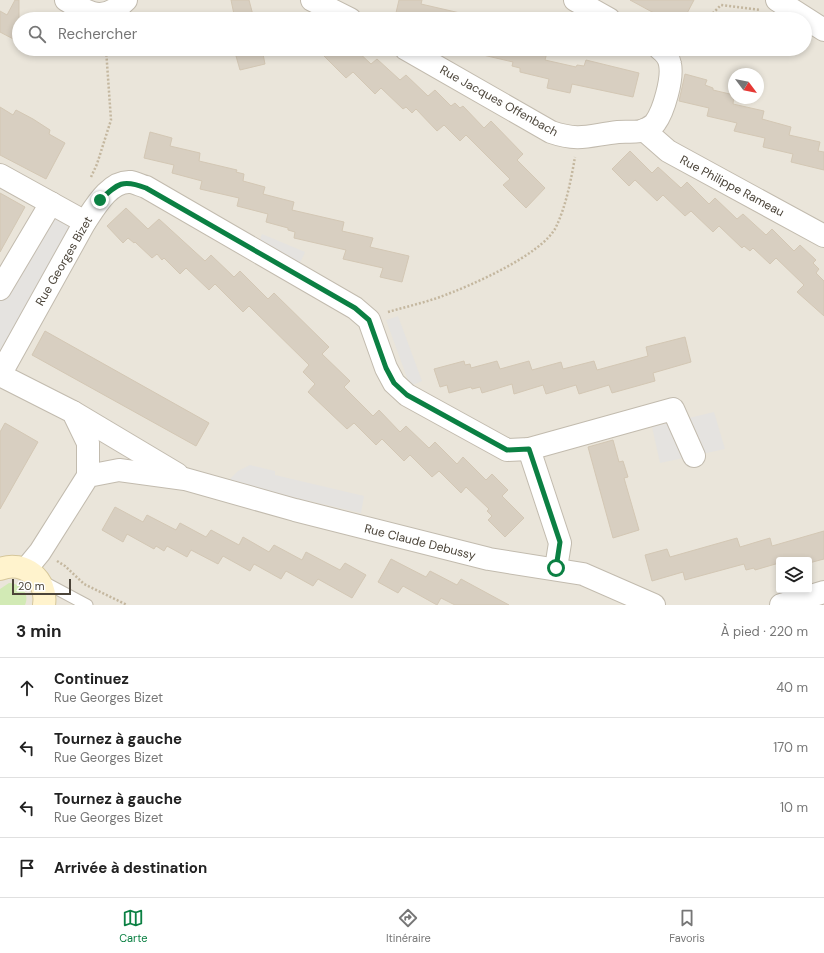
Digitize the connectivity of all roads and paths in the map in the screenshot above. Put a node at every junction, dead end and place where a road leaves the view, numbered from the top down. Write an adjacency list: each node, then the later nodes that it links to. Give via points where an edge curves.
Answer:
1 (66, 0): 6 (street)
2 (126, 0): 7 (street)
3 (312, 0): 8 (street)
4 (575, 0): 9 (street)
5 (772, 5): 10 (path, via 721,5); 11 (street)
6 (87, 12)
7 (111, 12)
8 (336, 12)
9 (596, 12)
10 (714, 12)
11 (787, 12)
12 (812, 24): 13 (street)
13 (824, 30)
14 (106, 56): 20 (path, via 111,120 98,164)
15 (418, 56): 18 (street, Rue Jacques Offenbach, via 551,132 567,138)
16 (666, 56): 17 (street, via 670,63 670,82 665,101 655,124)
17 (644, 130): 18 (street, Rue Jacques Offenbach); 23 (street, Rue Philippe Rameau, via 668,151)
18 (579, 138): 25 (path, via 563,209 556,228 546,240 528,254 477,281 441,297)
19 (0, 175): 21 (street)
20 (88, 183)
21 (50, 203): 22 (street); 24 (street)
22 (85, 222): 25 (street, Rue Georges Bizet, via 100,200 111,190 131,182 355,308); 26 (street, Rue Georges Bizet)
23 (824, 236)
24 (0, 289)
25 (369, 320): 28 (street, Rue Georges Bizet, via 391,378 407,395 507,450)
26 (0, 375): 27 (street, Rue Claude Debussy)
27 (73, 412): 30 (street, via 88,443); 31 (street, Rue Claude Debussy)
28 (529, 449): 29 (street, Rue Georges Bizet, via 673,409); 33 (street, via 560,542)
29 (694, 456)
30 (88, 476): 31 (street, Rue Claude Debussy, via 119,470); 32 (street)
31 (185, 479): 33 (street, Rue Claude Debussy, via 489,559)
32 (40, 552): 35 (street); 38 (path, via 65,566 84,584)
33 (556, 568): 39 (street, Rue Claude Debussy, via 583,574)
34 (0, 569): 35 (main road, via 14,566)
35 (42, 591): 37 (lane)
36 (824, 592): 40 (street)
37 (87, 605)
38 (127, 605)
39 (654, 605)
40 (781, 605)

